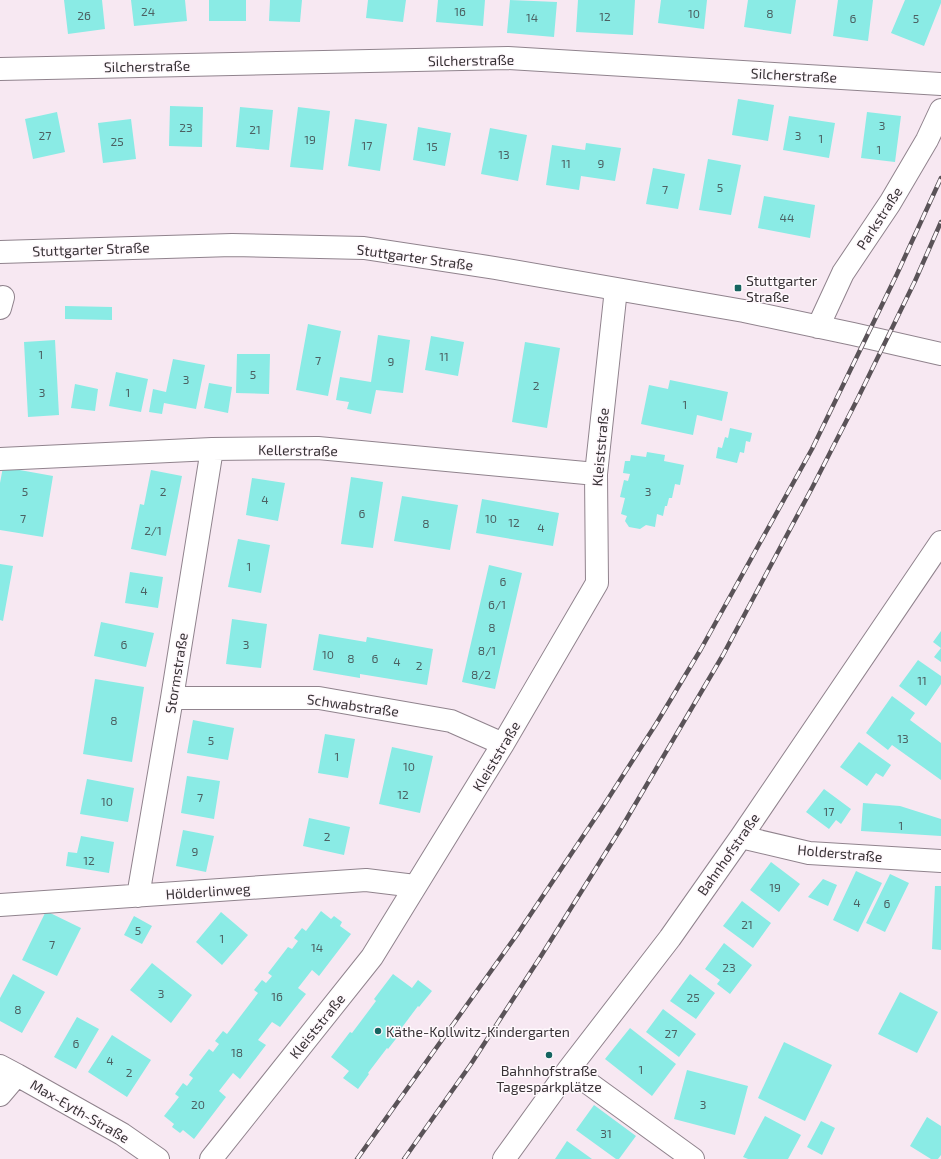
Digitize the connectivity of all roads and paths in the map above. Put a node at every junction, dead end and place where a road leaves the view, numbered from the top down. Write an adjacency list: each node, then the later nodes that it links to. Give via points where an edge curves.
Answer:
1 (0, 69): 2 (street, Silcherstraße, via 508,58)
2 (941, 84)
3 (941, 110): 6 (street, Parkstraße, via 927,140 890,203 843,273)
4 (0, 252): 5 (street, Stuttgarter Straße, via 232,246 364,248)
5 (616, 289): 6 (street, Stuttgarter Straße, via 744,311); 10 (street, Kleiststraße)
6 (818, 327): 7 (street, Stuttgarter Straße)
7 (941, 354)
8 (212, 449): 9 (street, Kellerstraße); 10 (street, Kellerstraße, via 318,448); 12 (street, Stormstraße)
9 (0, 459)
10 (596, 474): 13 (street, Kleiststraße, via 597,583)
11 (941, 542): 14 (street, Bahnhofstraße)
12 (172, 698): 13 (street, Schwabstraße, via 319,698 451,721); 17 (street, Stormstraße)
13 (503, 744): 16 (street, Kleiststraße)
14 (741, 836): 15 (street, Holderstraße, via 809,854); 19 (street, Bahnhofstraße, via 670,938)
15 (941, 861)
16 (415, 886): 17 (street, Hölderlinweg, via 366,880); 23 (street, Kleiststraße, via 372,957)
17 (138, 896): 18 (street, Hölderlinweg)
18 (0, 905)
19 (569, 1069): 24 (street, Bahnhofstraße); 25 (street)
20 (9, 1070): 21 (street); 22 (street, Max-Eyth-Straße, via 122,1134)
21 (0, 1095)
22 (158, 1159)
23 (211, 1159)
24 (504, 1159)
25 (693, 1159)

